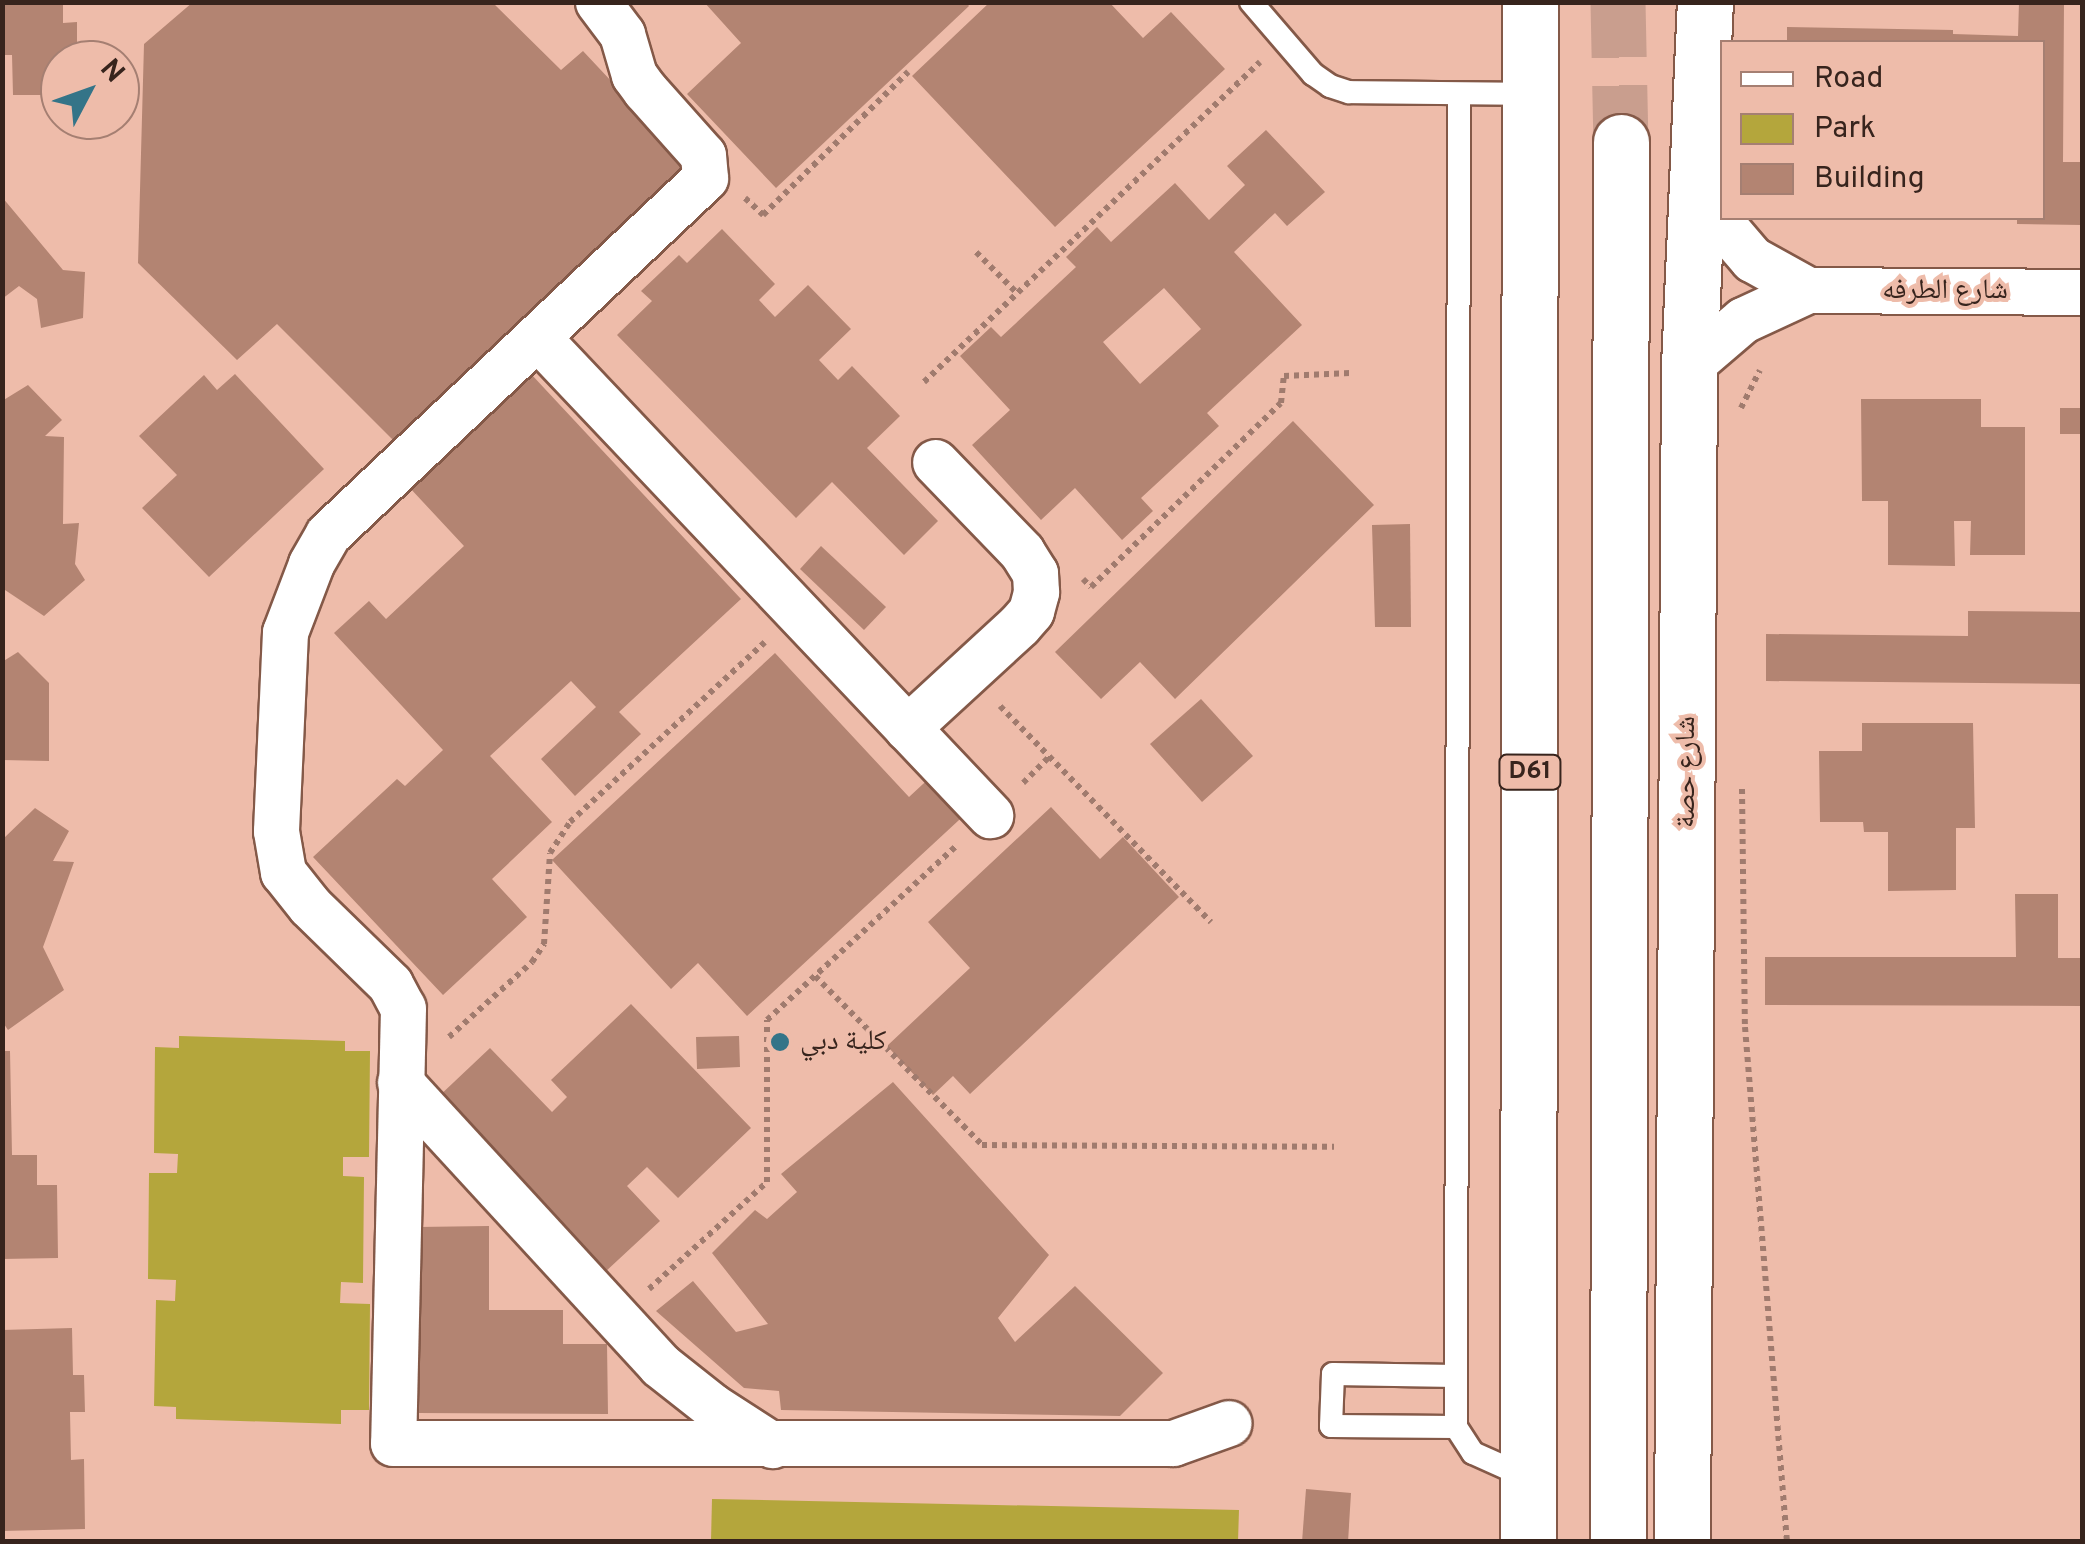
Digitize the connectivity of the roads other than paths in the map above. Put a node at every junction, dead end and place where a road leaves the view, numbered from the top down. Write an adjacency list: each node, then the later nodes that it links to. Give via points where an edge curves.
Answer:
1 (598, 2): 13 (street, via 622,34 644,90 703,155 705,178)
2 (1251, 2): 6 (lane, via 1330,86)
3 (1530, 2): 7 (main road, D61)
4 (1667, 2): 8 (main road, via 1672,53)
5 (1704, 2): 8 (main road, شارع حصة)
6 (1459, 94): 7 (lane); 19 (lane)
7 (1532, 94): 23 (main road, D61)
8 (1699, 118): 10 (main road, شارع حصة)
9 (1621, 142): 26 (main road)
10 (1696, 181): 11 (street, شارع الطرفه, via 1710,210 1752,259); 14 (main road, شارع حصة)
11 (1808, 290): 12 (street, شارع الطرفه); 14 (street, شارع الطرفه, via 1744,320)
12 (2082, 292)
13 (537, 337): 16 (street); 18 (street, via 328,534 286,632 278,851 295,890 399,998)
14 (1689, 366): 24 (main road, شارع حصة)
15 (935, 462): 16 (street, via 1022,552 1034,573 1031,610)
16 (907, 728): 17 (street)
17 (990, 815)
18 (400, 1082): 22 (street, via 614,1320 712,1406); 22 (street, via 393,1443)
19 (1456, 1376): 21 (lane); 21 (lane, via 1333,1374 1332,1426)
20 (1228, 1423): 22 (street, via 1173,1443)
21 (1456, 1427): 23 (lane, via 1474,1454)
22 (772, 1445)
23 (1529, 1478): 25 (main road, D61)
24 (1683, 1482): 27 (main road, شارع حصة); 28 (main road)
25 (1528, 1542)
26 (1618, 1542)
27 (1682, 1542)
28 (1698, 1542)

